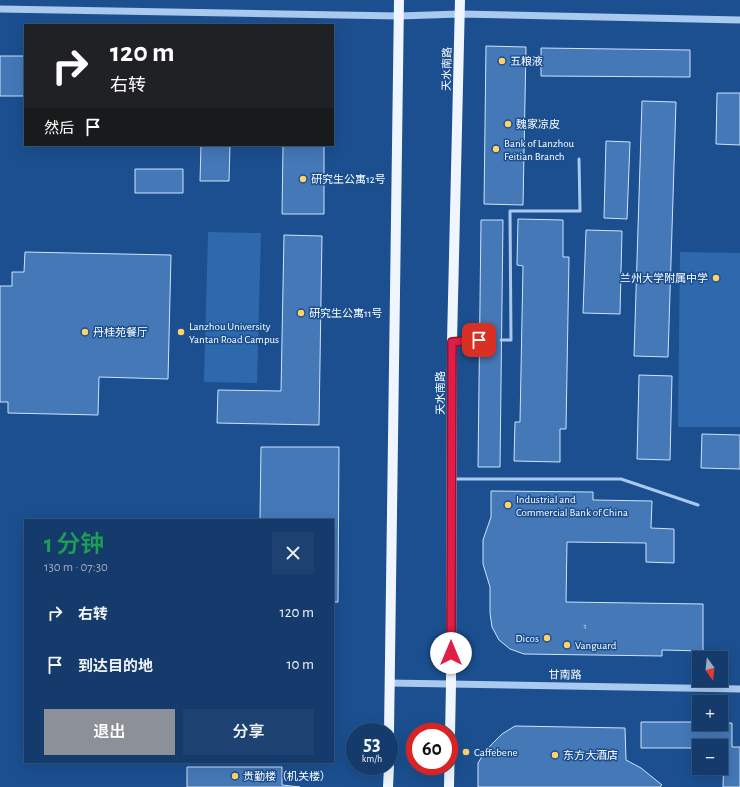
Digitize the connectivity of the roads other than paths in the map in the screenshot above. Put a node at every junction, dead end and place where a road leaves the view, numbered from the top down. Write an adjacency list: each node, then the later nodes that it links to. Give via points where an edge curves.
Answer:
1 (399, 0): 5 (main road)
2 (460, 0): 4 (main road, 天水南路)
3 (0, 9): 5 (street)
4 (460, 14): 5 (street); 6 (street); 10 (main road, 天水南路)
5 (399, 16): 13 (main road)
6 (740, 20)
7 (579, 159): 9 (lane, via 580,211 510,212 511,340)
8 (479, 340): 10 (lane)
9 (501, 340)
10 (452, 342): 11 (main road, 天水南路)
11 (452, 478): 12 (lane, via 621,480); 14 (main road, 天水南路)
12 (698, 505)
13 (389, 682): 14 (street, 甘南路); 16 (main road)
14 (451, 684): 15 (street, 甘南路); 19 (main road, 天水南路)
15 (740, 689)
16 (389, 723)
17 (388, 775): 18 (main road)
18 (388, 787)
19 (449, 787)

